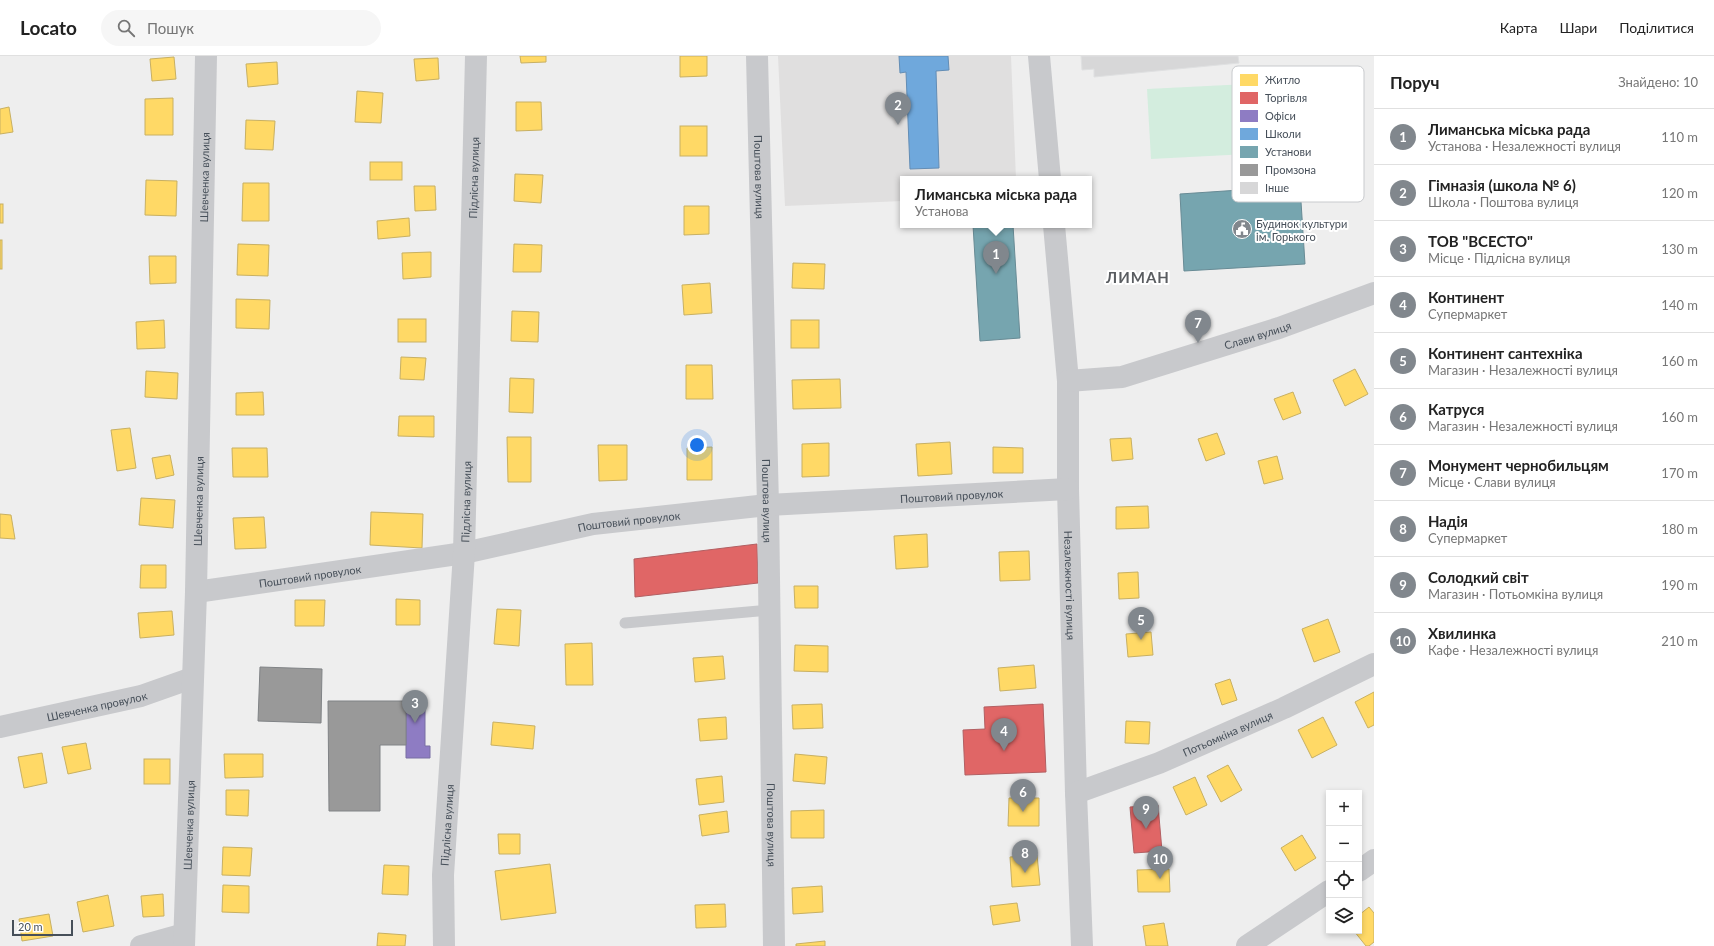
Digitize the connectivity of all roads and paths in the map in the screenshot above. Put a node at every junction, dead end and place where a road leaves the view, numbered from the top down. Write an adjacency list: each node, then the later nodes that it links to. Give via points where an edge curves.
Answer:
1 (206, 56): 12 (street, Шевченка вулиця)
2 (476, 56): 11 (street, Підлісна вулиця)
3 (756, 56): 10 (street, Поштова вулиця)
4 (1039, 56): 5 (street)
5 (1050, 176)
6 (1054, 228): 8 (street, Незалежності вулиця)
7 (1374, 293): 8 (street, Слави вулиця, via 1279,328 1122,377)
8 (1068, 381): 9 (street, Незалежності вулиця)
9 (1068, 489): 10 (street, Поштовий провулок); 18 (street, Незалежності вулиця)
10 (768, 505): 11 (street, Поштовий провулок, via 593,524); 13 (street, Поштова вулиця)
11 (464, 553): 12 (street, Поштовий провулок); 24 (street, Підлісна вулиця, via 444,875)
12 (196, 592): 16 (street, Шевченка вулиця)
13 (769, 610): 14 (lane); 25 (street, Поштова вулиця)
14 (625, 622)
15 (1374, 664): 18 (street, Потьомкіна вулиця, via 1284,708 1159,763)
16 (192, 678): 17 (street, Шевченка провулок, via 141,696); 22 (street, Шевченка вулиця)
17 (0, 727)
18 (1076, 792): 26 (street, Незалежності вулиця)
19 (1374, 860): 20 (street)
20 (1362, 869)
21 (1326, 893): 27 (street)
22 (184, 940): 23 (street)
23 (141, 946)
24 (444, 946)
25 (774, 946)
26 (1082, 946)
27 (1247, 946)

